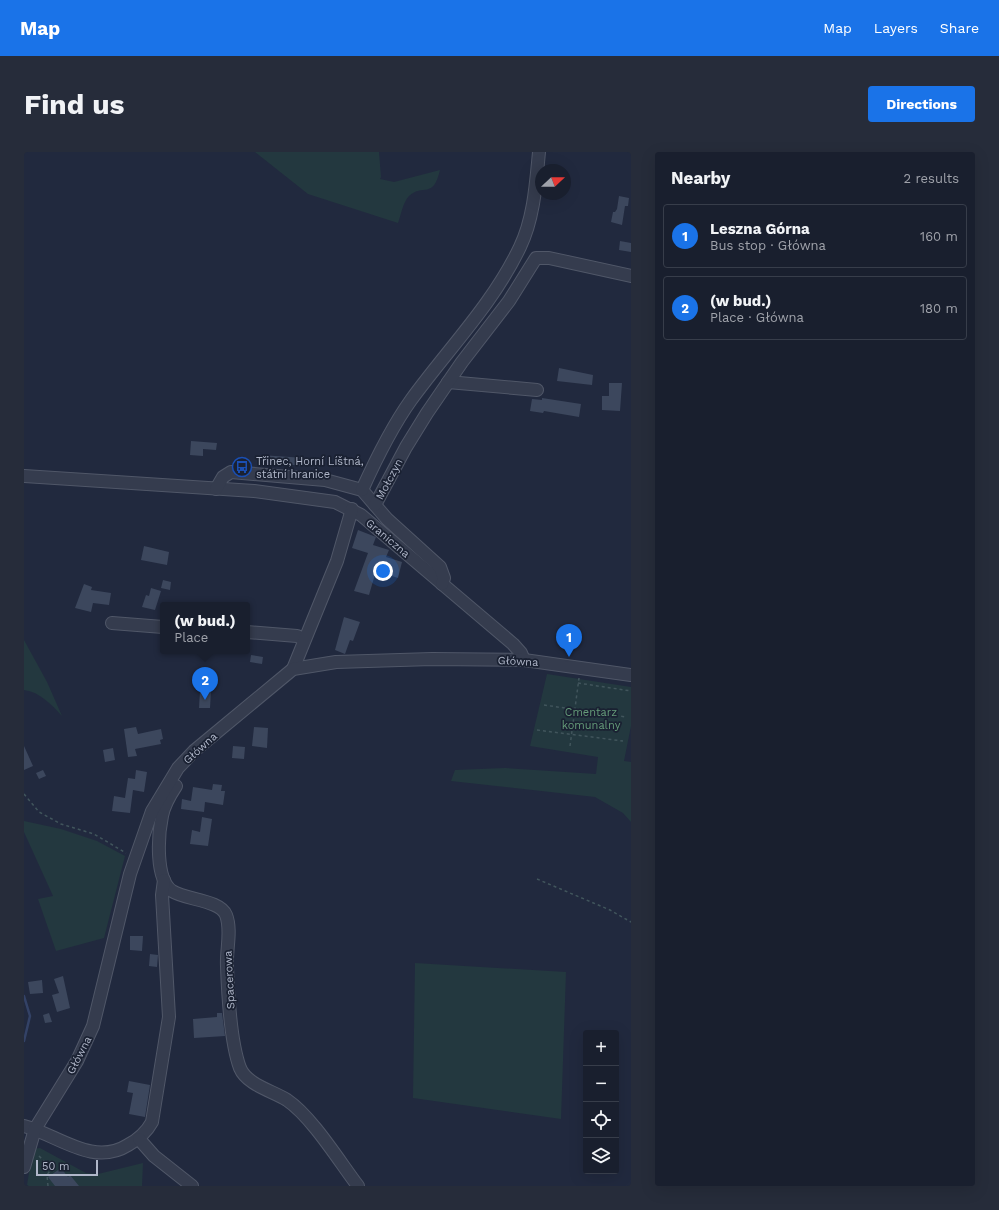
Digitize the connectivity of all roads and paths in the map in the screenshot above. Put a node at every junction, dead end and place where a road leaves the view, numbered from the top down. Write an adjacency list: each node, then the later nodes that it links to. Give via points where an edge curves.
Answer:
1 (539, 152): 8 (street, via 531,216 521,246 489,300 390,432)
2 (631, 276): 3 (street, Mołczyn, via 549,258 536,258 509,301)
3 (448, 382): 4 (street); 10 (street, Mołczyn, via 406,447)
4 (537, 390)
5 (24, 476): 7 (street)
6 (307, 479): 7 (street, via 231,472 223,477); 8 (street, via 325,480); 9 (street)
7 (216, 489): 9 (street)
8 (362, 490): 10 (street)
9 (306, 498): 11 (street, via 335,502)
10 (375, 505): 12 (street, Mołczyn, via 440,567 444,578)
11 (352, 509): 12 (street, Graniczna); 16 (street, Graniczna, via 337,561)
12 (442, 584): 17 (street, Graniczna, via 513,644)
13 (112, 623): 14 (street)
14 (160, 627)
15 (250, 632): 16 (street, via 297,636)
16 (304, 639): 19 (street, Graniczna)
17 (524, 660): 18 (street, Główna); 19 (street, Główna, via 336,662)
18 (580, 668): 20 (street, Główna); 21 (path)
19 (293, 669): 30 (street, Główna, via 194,751)
20 (631, 675)
21 (578, 683): 22 (path); 24 (path)
22 (631, 691)
23 (544, 704): 24 (path)
24 (575, 709): 25 (path); 27 (path)
25 (626, 717)
26 (537, 730): 27 (path)
27 (572, 735): 28 (path); 29 (path)
28 (624, 741)
29 (570, 746)
30 (178, 768): 32 (street, Główna, via 152,811); 34 (street, via 180,779 168,799 162,816 159,855)
31 (24, 794): 32 (path, via 39,812 61,824 94,834)
32 (136, 858): 36 (street, Główna, via 93,1026 77,1061)
33 (537, 879): 35 (path, via 610,910)
34 (164, 880): 37 (street, via 162,895 169,1018 152,1122 146,1133); 44 (street, Spacerowa, via 171,890 182,896 214,904 225,913 228,922 227,965 230,1002 235,1046 241,1069 252,1081 287,1100 305,1115)
35 (631, 922)
36 (30, 1128): 37 (street, via 87,1152 106,1154 121,1150); 39 (street, Główna)
37 (139, 1138): 43 (street, via 154,1156)
38 (37, 1152): 40 (path)
39 (24, 1167)
40 (52, 1168): 41 (path); 42 (path, via 47,1174)
41 (54, 1172)
42 (48, 1186)
43 (192, 1186)
44 (358, 1186)

